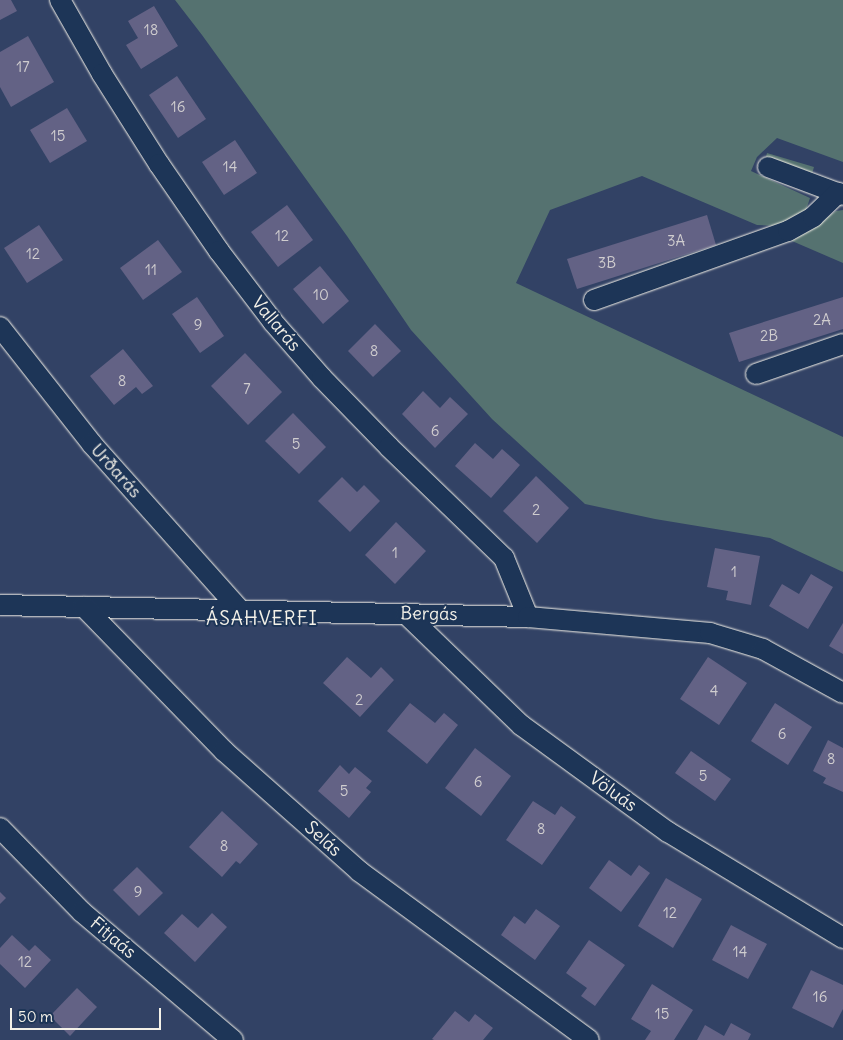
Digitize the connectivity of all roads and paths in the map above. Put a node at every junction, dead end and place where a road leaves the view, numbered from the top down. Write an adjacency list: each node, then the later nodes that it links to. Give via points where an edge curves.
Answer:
1 (60, 0): 12 (street, Vallarás, via 102,74 219,252 322,378 504,558)
2 (768, 167): 3 (street)
3 (841, 194): 4 (street, via 813,217 788,231)
4 (594, 300)
5 (0, 327): 10 (street, Urðarás, via 92,444)
6 (843, 344): 7 (street)
7 (756, 374)
8 (0, 605): 9 (street, Bergás)
9 (84, 607): 10 (street, Bergás); 17 (street, Selás, via 224,751 359,871)
10 (240, 610): 11 (street, Bergás)
11 (406, 614): 12 (street, Bergás); 15 (street, Völuás, via 521,725 668,832)
12 (528, 617): 13 (street, Bergás, via 710,633 762,649)
13 (843, 693)
14 (0, 828): 16 (street, Fitjaás, via 82,912)
15 (843, 938)
16 (233, 1040)
17 (589, 1040)

